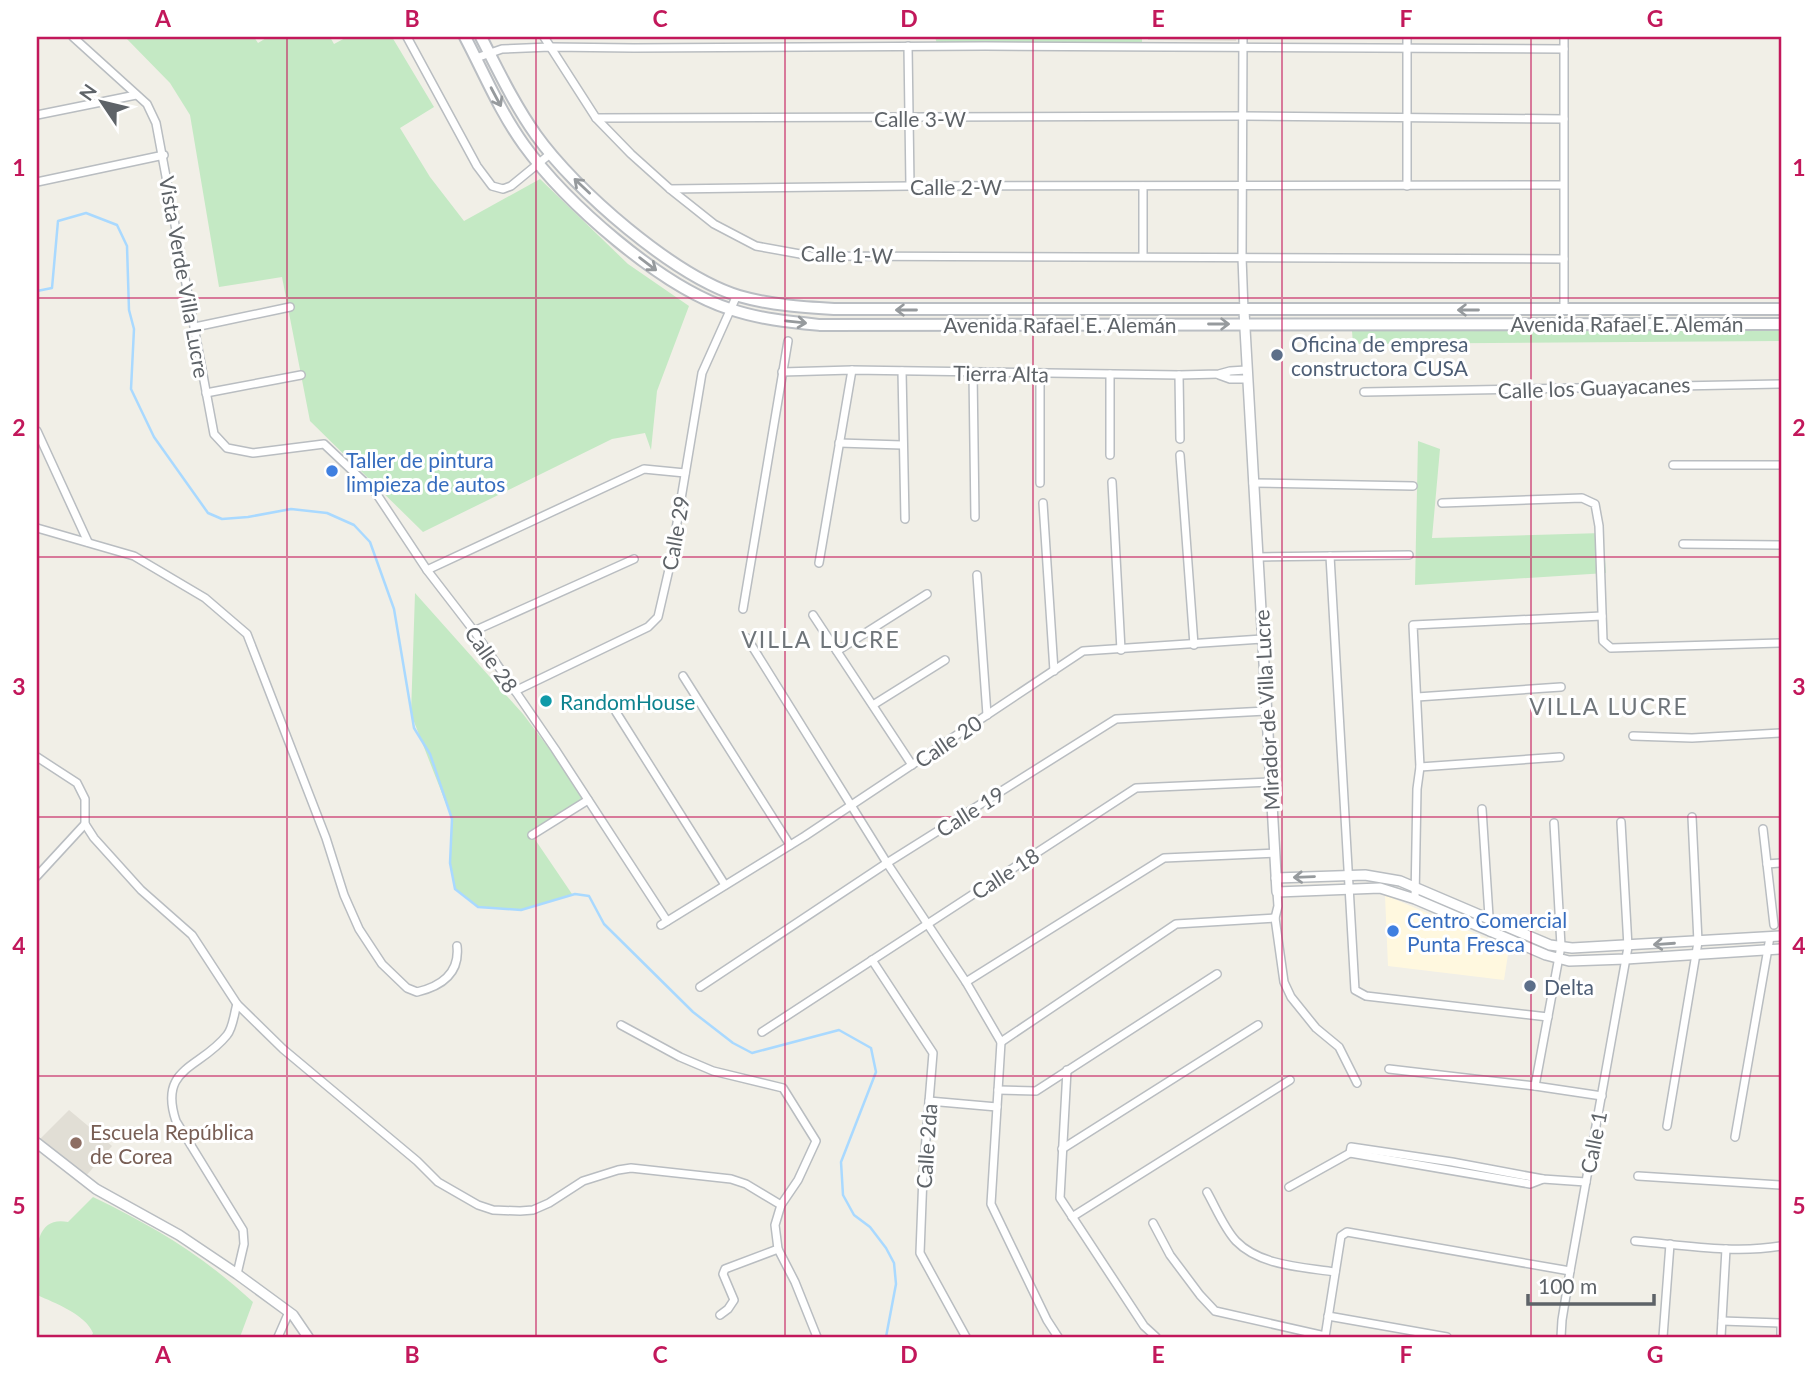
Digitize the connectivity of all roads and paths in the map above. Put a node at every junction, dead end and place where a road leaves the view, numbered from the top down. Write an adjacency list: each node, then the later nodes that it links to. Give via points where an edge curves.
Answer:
1 (73, 37): 21 (street, Vista Verde Villa Lucre)
2 (407, 37): 32 (street, via 492,186 502,190 511,186)
3 (465, 37): 20 (main road, Avenida Rafael E. Alemán)
4 (481, 37): 19 (main road, Avenida Rafael E. Alemán)
5 (544, 37): 14 (street, Calle 1-W)
6 (924, 37): 15 (street)
7 (934, 37): 13 (street)
8 (1243, 37): 17 (street)
9 (1407, 37): 16 (street)
10 (1564, 37): 18 (street)
11 (1142, 43): 13 (street); 17 (street)
12 (908, 46): 14 (street); 15 (street); 28 (street)
13 (935, 46): 15 (street)
14 (550, 47): 19 (street); 27 (street, Calle 1-W)
15 (924, 47)
16 (1407, 47): 17 (street); 18 (street); 26 (street)
17 (1243, 49): 25 (street)
18 (1564, 50): 29 (street)
19 (489, 52): 20 (street); 30 (main road, Avenida Rafael E. Alemán)
20 (476, 58): 32 (main road, Avenida Rafael E. Alemán, one-way to 32, via 512,127)
21 (136, 95): 23 (street); 31 (street, Vista Verde Villa Lucre, via 147,104 156,123)
22 (37, 104): 23 (street)
23 (46, 113): 24 (street)
24 (37, 115)
25 (1244, 116): 26 (street, Calle 3-W); 28 (street, Calle 3-W); 37 (street)
26 (1407, 117): 29 (street, Calle 3-W); 38 (street)
27 (596, 118): 28 (street, Calle 3-W); 39 (street, Calle 1-W)
28 (909, 118): 35 (street)
29 (1564, 119): 34 (street)
30 (550, 154): 32 (street); 43 (main road, Avenida Rafael E. Alemán, one-way to 30, via 659,253)
31 (164, 155): 33 (street); 51 (street, Vista Verde Villa Lucre)
32 (539, 164): 45 (main road, Avenida Rafael E. Alemán, one-way to 45, via 651,267)
33 (37, 182)
34 (1563, 185): 38 (street, Calle 2-W); 42 (street)
35 (910, 186): 36 (street, Calle 2-W); 39 (street, Calle 2-W)
36 (1143, 186): 37 (street, Calle 2-W); 40 (street)
37 (1243, 186): 38 (street, Calle 2-W); 41 (street)
38 (1407, 186)
39 (670, 189): 40 (street, Calle 1-W, via 714,224 756,246 811,256)
40 (1143, 256): 41 (street, Calle 1-W)
41 (1242, 257): 42 (street, Calle 1-W); 48 (street)
42 (1564, 259): 47 (street)
43 (737, 295): 45 (street, Calle 29); 48 (main road, Avenida Rafael E. Alemán, one-way to 43, via 834,309 774,304)
44 (290, 307): 51 (street)
45 (729, 309): 49 (main road, Avenida Rafael E. Alemán, one-way to 49, via 820,325); 74 (street, Calle 29, via 702,373)
46 (1781, 309): 47 (main road, Avenida Rafael E. Alemán)
47 (1564, 310): 48 (main road, Avenida Rafael E. Alemán, one-way to 48)
48 (1244, 311): 49 (street, Mirador de Villa Lucre)
49 (1244, 324): 50 (main road, Avenida Rafael E. Alemán); 61 (street, Mirador de Villa Lucre)
50 (1781, 324)
51 (195, 327): 64 (street, Vista Verde Villa Lucre)
52 (788, 341): 55 (street)
53 (852, 370): 54 (street, Tierra Alta); 55 (street, Tierra Alta); 67 (street)
54 (902, 371): 56 (street, Tierra Alta); 69 (street)
55 (782, 372): 95 (street)
56 (973, 372): 57 (street, Tierra Alta); 81 (street)
57 (1040, 373): 58 (street, Tierra Alta); 76 (street)
58 (1110, 374): 60 (street, Tierra Alta); 70 (street)
59 (301, 375): 64 (street)
60 (1179, 375): 61 (street, Tierra Alta, via 1230,371); 66 (street)
61 (1247, 375): 77 (street, Mirador de Villa Lucre)
62 (1781, 384): 63 (street, Calle los Guayacanes)
63 (1364, 391)
64 (206, 393): 68 (street, Vista Verde Villa Lucre, via 214,434 227,448 253,453)
65 (37, 431): 84 (street)
66 (1180, 439)
67 (839, 443): 69 (street); 91 (street)
68 (324, 444): 92 (street, Calle 28, via 376,493)
69 (902, 445): 82 (street)
70 (1110, 455)
71 (1180, 455): 102 (street)
72 (1673, 465): 73 (street)
73 (1781, 465)
74 (685, 473): 92 (street, via 645,469); 109 (street, Calle 29, via 658,617 648,627)
75 (1112, 482): 103 (street)
76 (1040, 483)
77 (1253, 484): 78 (street); 89 (street, Mirador de Villa Lucre)
78 (1413, 486)
79 (1043, 503): 106 (street)
80 (1442, 503): 97 (street, via 1582,498 1595,504)
81 (975, 517)
82 (905, 519)
83 (37, 528): 84 (street)
84 (88, 542): 155 (street, via 134,556 205,598 247,634 344,895 382,964 417,992 441,983 457,967)
85 (1684, 544): 86 (street)
86 (1781, 545)
87 (1409, 555): 88 (street)
88 (1330, 556): 89 (street); 137 (street)
89 (1257, 557): 100 (street, Mirador de Villa Lucre)
90 (634, 559): 98 (street)
91 (819, 563)
92 (427, 570): 98 (street, Calle 28)
93 (977, 575): 114 (street)
94 (927, 594): 104 (street)
95 (743, 609)
96 (813, 615): 104 (street)
97 (1602, 616): 101 (street, via 1603,641 1612,648); 110 (street, via 1413,625)
98 (474, 631): 109 (street, Calle 28)
99 (747, 638): 123 (street)
100 (1262, 639): 102 (street, Calle 20); 112 (street, Mirador de Villa Lucre)
101 (1781, 642)
102 (1194, 645): 103 (street, Calle 20)
103 (1121, 650): 106 (street, Calle 20, via 1083,651)
104 (836, 651): 111 (street)
105 (945, 660): 111 (street)
106 (1054, 671): 114 (street, Calle 20)
107 (683, 676): 131 (street)
108 (1561, 687): 110 (street)
109 (515, 691): 122 (street, Calle 28)
110 (1417, 697): 120 (street)
111 (873, 705): 119 (street)
112 (1266, 711): 121 (street, Mirador de Villa Lucre); 133 (street, Calle 19, via 1116,719)
113 (616, 712): 140 (street)
114 (987, 715): 119 (street, Calle 20)
115 (1781, 733): 116 (street)
116 (1633, 736)
117 (37, 757): 128 (street, via 77,783 85,799)
118 (1560, 757): 120 (street)
119 (912, 765): 123 (street, Calle 20)
120 (1420, 767): 141 (street)
121 (1270, 782): 132 (street, Mirador de Villa Lucre); 149 (street, Calle 18, via 1136,789)
122 (587, 800): 130 (street); 148 (street, Calle 28)
123 (851, 806): 131 (street, Calle 20); 133 (street)
124 (1482, 808): 147 (street)
125 (1692, 817): 154 (street)
126 (1621, 822): 157 (street, Calle 1)
127 (1553, 823): 156 (street)
128 (85, 824): 136 (street); 167 (street, via 141,890 192,935)
129 (1763, 829): 135 (street)
130 (532, 835)
131 (790, 845): 140 (street, Calle 20)
132 (1275, 853): 139 (street, Mirador de Villa Lucre); 165 (street, via 1164,858)
133 (887, 863): 149 (street); 166 (street, Calle 19)
134 (1781, 863): 135 (street)
135 (1767, 864): 150 (street)
136 (37, 876)
137 (1349, 876): 138 (street); 139 (street, one-way to 139); 142 (street)
138 (1382, 877): 141 (street); 143 (street)
139 (1276, 878): 144 (street, Mirador de Villa Lucre)
140 (725, 885): 148 (street, Calle 20)
141 (1417, 887): 145 (street); 147 (street)
142 (1348, 888): 143 (street); 144 (street); 168 (street, via 1354,984 1359,993)
143 (1380, 888): 145 (street)
144 (1277, 892): 146 (street, Mirador de Villa Lucre)
145 (1415, 899): 151 (street)
146 (1275, 918): 172 (street, via 1176,924); 176 (street, Mirador de Villa Lucre, via 1284,982 1291,997 1339,1047)
147 (1489, 919): 151 (street); 156 (street)
148 (664, 923)
149 (927, 923): 163 (street, Calle 18); 165 (street)
150 (1774, 925)
151 (1490, 932): 161 (street)
152 (1781, 936): 153 (street)
153 (1770, 937): 154 (street); 159 (street)
154 (1698, 942): 157 (street, one-way to 157); 160 (street)
155 (457, 946)
156 (1561, 946): 157 (street); 161 (street)
157 (1628, 947): 162 (street, Calle 1)
158 (1781, 949): 159 (street)
159 (1768, 950): 160 (street); 183 (street)
160 (1697, 954): 162 (street); 182 (street)
161 (1558, 959): 162 (street); 168 (street)
162 (1626, 959): 179 (street, Calle 1)
163 (872, 960): 171 (street, Calle 18); 180 (street, Calle 2da, via 933,1053)
164 (1217, 974): 174 (street)
165 (966, 982): 172 (street)
166 (700, 987)
167 (237, 1004): 195 (street, via 438,1182 478,1205 503,1211 533,1210 583,1181 631,1168 732,1179); 205 (street, via 228,1034 187,1067 174,1081 171,1093 176,1121 243,1230)
168 (1548, 1017): 177 (street)
169 (621, 1025): 195 (street, via 713,1071 783,1088 816,1141)
170 (1258, 1025): 185 (street)
171 (762, 1032)
172 (1001, 1042): 178 (street)
173 (1390, 1069): 177 (street)
174 (1067, 1070): 178 (street, via 1036,1091); 185 (street)
175 (1290, 1080): 196 (street)
176 (1357, 1083)
177 (1535, 1086): 179 (street)
178 (998, 1090): 181 (street)
179 (1602, 1096): 191 (street, Calle 1)
180 (929, 1101): 181 (street); 216 (street, Calle 2da, via 920,1253)
181 (997, 1107): 217 (street, via 991,1204)
182 (1667, 1126)
183 (1735, 1137)
184 (37, 1143): 205 (street, via 96,1189)
185 (1062, 1149): 196 (street, via 1060,1198)
186 (1451, 1166): 187 (street); 190 (street); 193 (street, via 1350,1153)
187 (1483, 1168): 188 (street); 190 (street)
188 (1503, 1175): 190 (street); 191 (street)
189 (1638, 1176): 192 (street)
190 (1482, 1177)
191 (1586, 1182): 203 (street, Calle 1)
192 (1781, 1185)
193 (1289, 1187)
194 (1207, 1192): 204 (street, via 1235,1240 1251,1254)
195 (781, 1205): 201 (street, via 775,1225)
196 (1072, 1217): 218 (street, via 1144,1326)
197 (1153, 1223): 211 (street, via 1170,1255 1215,1311)
198 (1635, 1241): 199 (street)
199 (1670, 1244): 202 (street); 221 (street)
200 (1781, 1246): 202 (street)
201 (778, 1249): 207 (street, via 725,1269 734,1300); 215 (street)
202 (1726, 1249): 209 (street)
203 (1570, 1271): 204 (street, via 1347,1232 1341,1236); 220 (street, Calle 1)
204 (1335, 1272): 208 (street)
205 (237, 1274): 206 (street)
206 (289, 1312): 213 (street); 214 (street)
207 (720, 1315)
208 (1328, 1316): 211 (street); 212 (street)
209 (1722, 1321): 210 (street); 222 (street)
210 (1781, 1323): 223 (street)
211 (1325, 1336)
212 (1435, 1336): 219 (street)
213 (278, 1337)
214 (308, 1337)
215 (817, 1337)
216 (967, 1337)
217 (1058, 1337)
218 (1156, 1337)
219 (1447, 1337)
220 (1562, 1337)
221 (1663, 1337)
222 (1721, 1337)
223 (1781, 1337)

